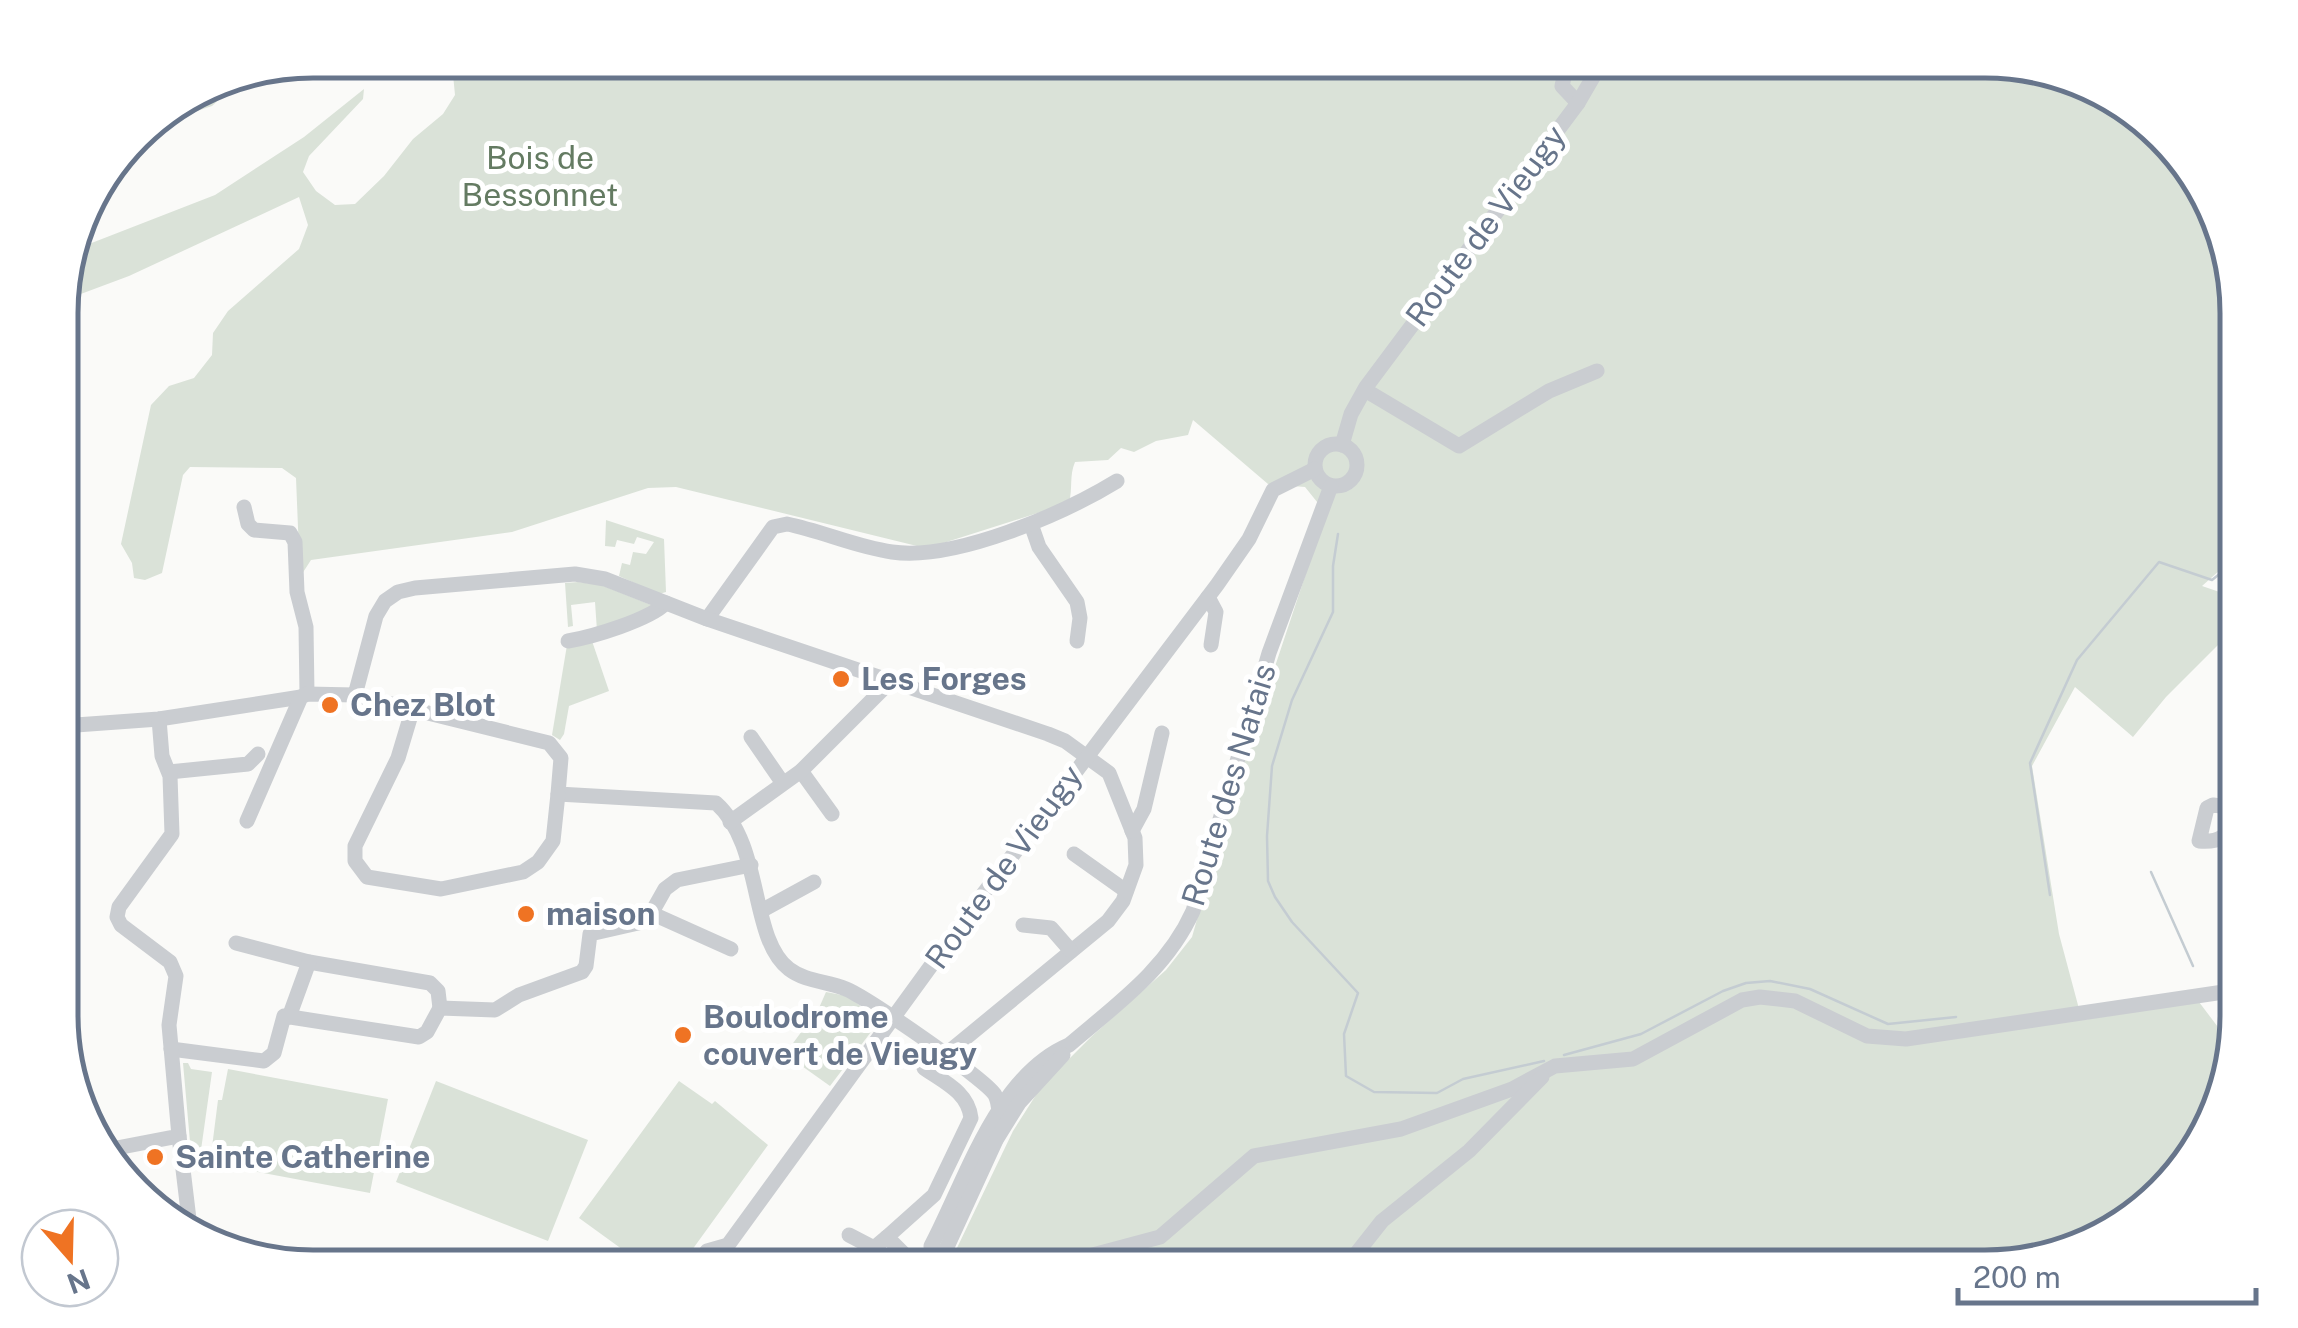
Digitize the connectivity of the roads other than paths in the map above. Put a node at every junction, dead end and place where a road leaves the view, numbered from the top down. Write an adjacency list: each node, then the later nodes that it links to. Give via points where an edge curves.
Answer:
1 (1564, 78): 3 (street, via 1562,86)
2 (1593, 78): 3 (street, Route de Vieugy)
3 (1578, 103): 5 (street, Route de Vieugy)
4 (1597, 371): 5 (street, via 1549,391 1459,446)
5 (1365, 390): 6 (street, Route de Vieugy)
6 (1342, 445): 7 (street, Route de Vieugy, via 1322,449); 9 (street, Route de Vieugy, via 1354,454 1357,469 1347,484)
7 (1315, 469): 9 (street); 12 (street, Route de Vieugy, via 1272,490)
8 (1117, 481): 11 (street)
9 (1331, 486): 51 (street, Route des Natais, via 1269,653 1182,936 1166,959)
10 (244, 507): 20 (street, via 254,530 290,533 295,542 296,592 306,628)
11 (1032, 524): 14 (street, via 925,554 888,552 787,524 773,527); 15 (street, via 1042,553 1078,602)
12 (1208, 597): 17 (street, via 1216,612); 27 (street, Route de Vieugy)
13 (666, 604): 14 (street); 16 (street); 19 (street, via 575,574 406,590 384,601 376,616)
14 (707, 620): 18 (street)
15 (1077, 641)
16 (568, 642)
17 (1212, 645)
18 (889, 683): 27 (street, via 1048,734); 28 (street)
19 (355, 694): 20 (street); 21 (street)
20 (304, 696): 22 (street); 33 (street)
21 (413, 708): 31 (street, via 548,743 561,758); 31 (street, via 398,758 354,846 367,878 441,889 523,872 552,841)
22 (159, 719): 23 (street); 29 (street)
23 (78, 725)
24 (1162, 733): 35 (street, via 1144,809)
25 (751, 737): 30 (street)
26 (258, 754): 29 (street, via 219,772)
27 (1086, 755): 35 (street, via 1111,778); 50 (street, Route de Vieugy)
28 (802, 771): 30 (street); 32 (street)
29 (169, 772): 52 (street, via 171,836 117,917 175,970)
30 (782, 782): 34 (street)
31 (558, 794): 34 (street, via 706,800)
32 (832, 814)
33 (247, 821)
34 (730, 822): 37 (street)
35 (1132, 831): 39 (street, via 1137,858)
36 (1074, 854): 39 (street)
37 (751, 864): 40 (street); 41 (street, via 677,880)
38 (814, 882): 40 (street)
39 (1126, 891): 45 (street, via 1108,920)
40 (761, 911): 50 (street, via 772,949 785,966 844,988)
41 (653, 914): 44 (street); 48 (street, via 643,924 590,934 586,966 578,974 496,1010)
42 (1023, 925): 45 (street, via 1051,928)
43 (236, 943): 46 (street)
44 (731, 949)
45 (1071, 951): 53 (street)
46 (309, 962): 48 (street, via 430,983); 49 (street)
47 (2220, 992): 54 (street, via 1888,1039 1852,1030 1796,1001 1760,996 1718,1011 1634,1059)
48 (440, 1008): 49 (street, via 419,1037)
49 (289, 1017): 52 (street, via 264,1061)
50 (892, 1018): 53 (street); 65 (street, Route de Vieugy, via 728,1245)
51 (1069, 1045): 56 (street, Route des Natais); 60 (street, Route des Natais)
52 (171, 1049): 59 (street)
53 (945, 1055): 57 (street)
54 (1555, 1066): 69 (street, via 1512,1089 1401,1129 1254,1156 1160,1236); 70 (street, via 1469,1151 1382,1221)
55 (924, 1068): 64 (street, via 962,1094 971,1118 934,1196)
56 (1031, 1071): 57 (street, via 1006,1086); 58 (street, Route des Natais)
57 (986, 1086): 58 (street)
58 (1000, 1108): 60 (street); 67 (street, Route des Natais)
59 (180, 1136): 61 (street); 62 (street)
60 (996, 1140): 68 (street, Route des Natais)
61 (119, 1148)
62 (189, 1215)
63 (849, 1235): 64 (street, via 874,1248)
64 (886, 1237): 66 (street)
65 (707, 1250)
66 (899, 1250)
67 (933, 1250)
68 (945, 1250)
69 (1109, 1250)
70 (1359, 1250)

